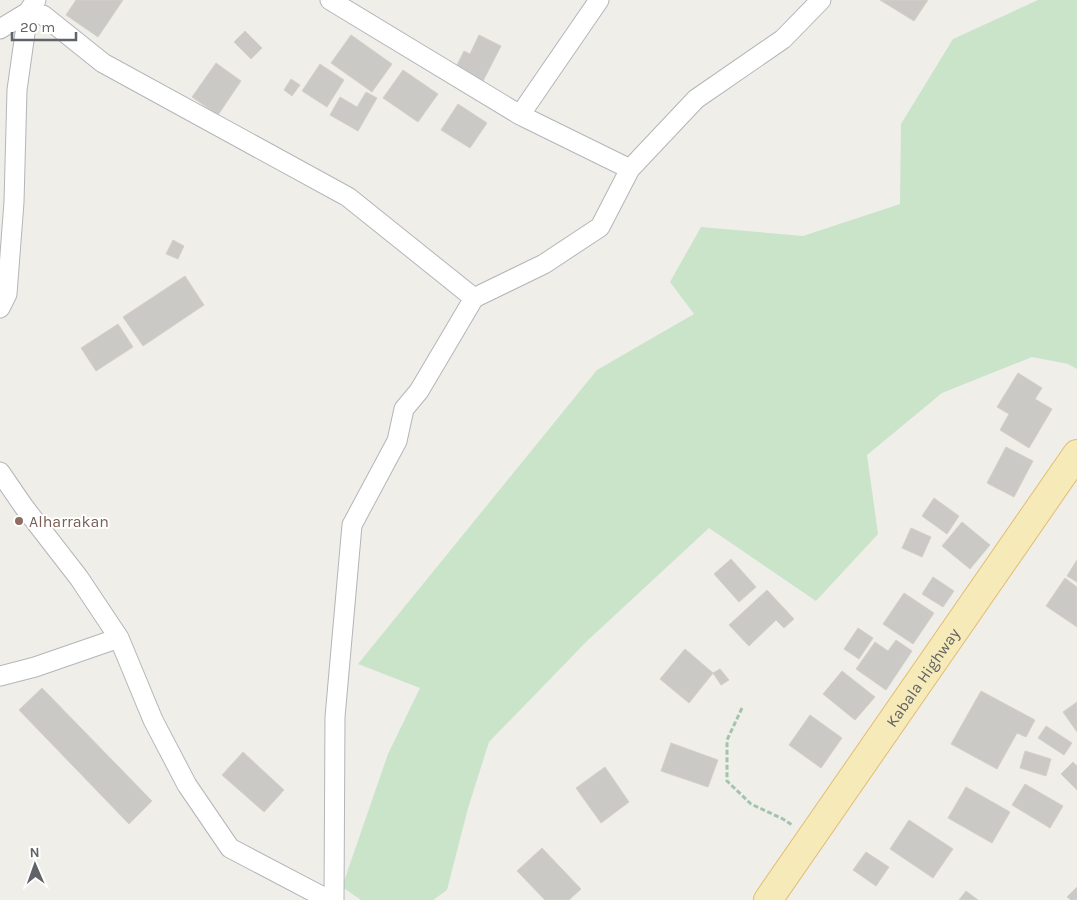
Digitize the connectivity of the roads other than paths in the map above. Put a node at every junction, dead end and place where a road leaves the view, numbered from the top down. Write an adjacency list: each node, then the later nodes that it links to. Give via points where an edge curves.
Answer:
1 (330, 0): 6 (street)
2 (599, 0): 6 (street)
3 (821, 0): 7 (street, via 783,38 696,99)
4 (32, 6): 5 (street); 8 (street, via 103,63 348,197); 9 (street, via 17,90 7,294)
5 (0, 29)
6 (520, 115): 7 (street)
7 (630, 169): 8 (street, via 600,227 544,264)
8 (474, 298): 15 (street, via 419,391 404,409 397,441 352,526 335,717)
9 (0, 308)
10 (1077, 454): 16 (main road, Kabala Highway)
11 (0, 472): 12 (street)
12 (119, 638): 13 (street); 14 (street, via 153,720 187,785 230,848)
13 (0, 676)
14 (329, 900)
15 (334, 900)
16 (768, 900)

